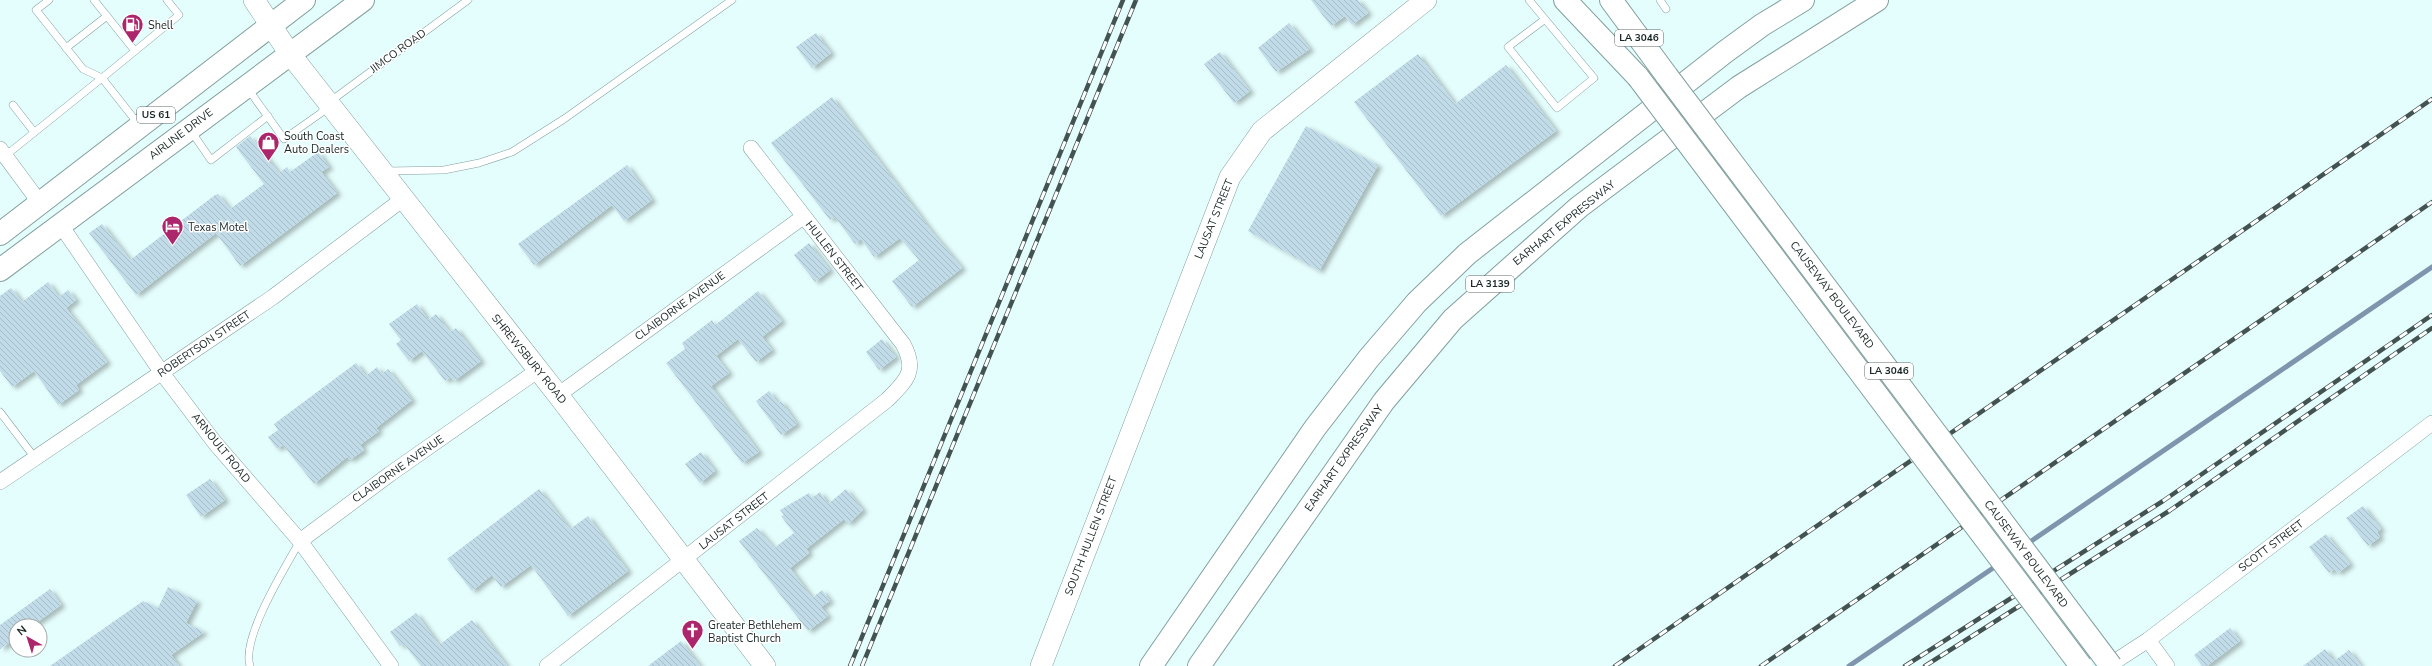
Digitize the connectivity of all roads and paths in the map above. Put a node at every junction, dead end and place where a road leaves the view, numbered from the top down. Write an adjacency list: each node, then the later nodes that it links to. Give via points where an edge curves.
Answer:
1 (49, 0): 22 (lane, via 36,10)
2 (94, 0): 19 (lane)
3 (167, 0): 23 (lane, via 179,15)
4 (254, 0): 21 (street, SHREWSBURY ROAD)
5 (304, 0): 21 (highway, US 61)
6 (363, 0): 24 (highway, AIRLINE DRIVE / US 61)
7 (468, 0): 29 (lane, JIMCO ROAD)
8 (732, 0): 37 (lane, via 564,119 512,152 479,164 444,170)
9 (1426, 0): 51 (street, LAUSAT STREET, via 1262,131 1230,177)
10 (1529, 0): 20 (lane)
11 (1565, 0): 26 (highway)
12 (1581, 0): 26 (highway)
13 (1611, 0): 25 (highway, CAUSEWAY BOULEVARD / LA 3046)
14 (1621, 0): 25 (highway)
15 (1660, 0): 18 (lane)
16 (1803, 0): 61 (highway, LA 3139, via 1762,25 1707,66 1467,254 1417,302 1369,358 1315,428)
17 (1877, 0): 62 (highway, EARHART EXPRESSWAY / LA 3139, via 1739,87 1579,207 1453,319 1384,401)
18 (1666, 9)
19 (107, 16): 22 (lane); 23 (lane)
20 (1544, 20): 20 (lane, via 1508,47 1557,108 1594,78)
21 (272, 26): 24 (street, SHREWSBURY ROAD); 32 (highway, US 61)
22 (66, 48): 27 (lane, via 83,69)
23 (135, 51): 27 (lane)
24 (290, 54): 28 (highway, AIRLINE DRIVE / US 61); 29 (street, SHREWSBURY ROAD)
25 (1667, 76): 64 (highway, CAUSEWAY BOULEVARD / LA 3046, bridge)
26 (1638, 77): 63 (highway, CAUSEWAY BOULEVARD / LA 3046, bridge)
27 (102, 78): 32 (lane); 34 (lane)
28 (246, 86): 31 (lane); 33 (highway, AIRLINE DRIVE / US 61)
29 (328, 103): 31 (lane, JIMCO ROAD, via 321,113 284,139); 37 (street, SHREWSBURY ROAD)
30 (13, 105): 34 (lane)
31 (268, 116): 33 (lane, via 211,160)
32 (140, 127): 39 (highway, US 61)
33 (189, 128): 41 (highway, AIRLINE DRIVE / US 61)
34 (34, 132): 36 (lane)
35 (751, 148): 40 (street, HULLEN STREET)
36 (2, 153): 39 (street)
37 (381, 171): 38 (street, SHREWSBURY ROAD)
38 (402, 199): 45 (street, SHREWSBURY ROAD); 46 (street, ROBERTSON STREET, via 273,297)
39 (40, 203): 42 (highway, US 61)
40 (803, 217): 44 (street, HULLEN STREET, via 903,344); 47 (street, CLAIBORNE AVENUE)
41 (60, 224): 43 (highway, AIRLINE DRIVE / US 61); 46 (street, ARNOULT ROAD)
42 (0, 234)
43 (0, 270)
44 (911, 366): 54 (street, LAUSAT STREET, via 905,382 887,400)
45 (537, 371): 47 (street, SHREWSBURY ROAD); 53 (street, CLAIBORNE AVENUE)
46 (162, 373): 50 (street, ROBERTSON STREET); 53 (street, ARNOULT ROAD, via 215,443)
47 (558, 396): 54 (street, SHREWSBURY ROAD)
48 (0, 412): 50 (lane)
49 (2432, 423): 55 (street, SCOTT STREET)
50 (35, 458): 52 (street, ROBERTSON STREET)
51 (1118, 464): 60 (street, SOUTH HULLEN STREET)
52 (0, 482)
53 (300, 540): 56 (lane, via 251,634 248,660); 57 (street, ARNOULT ROAD)
54 (684, 560): 58 (street, LAUSAT STREET); 59 (street, SHREWSBURY ROAD)
55 (2148, 640): 64 (street, SCOTT STREET); 65 (street)
56 (250, 666)
57 (391, 666)
58 (547, 666)
59 (765, 666)
60 (1041, 666)
61 (1151, 666)
62 (1199, 666)
63 (2081, 666)
64 (2110, 666)
65 (2167, 666)

